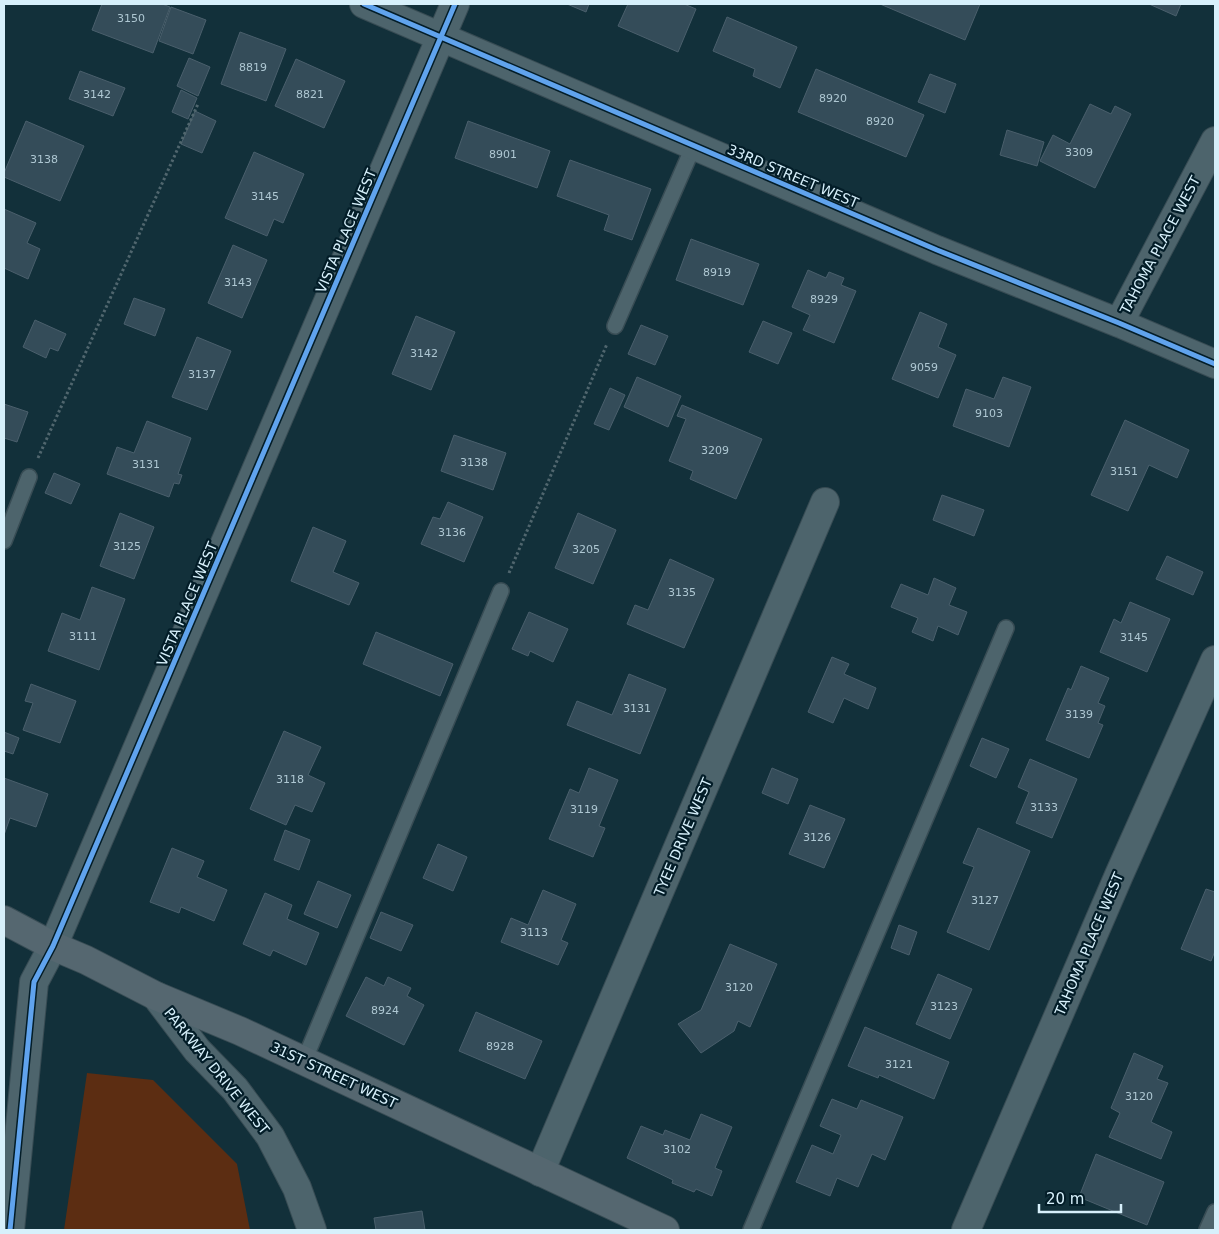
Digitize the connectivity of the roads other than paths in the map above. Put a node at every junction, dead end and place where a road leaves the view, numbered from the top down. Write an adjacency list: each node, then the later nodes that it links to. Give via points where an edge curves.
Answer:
1 (364, 4): 3 (street, 33RD STREET WEST)
2 (455, 4): 3 (street, VISTA PLACE WEST)
3 (442, 36): 5 (street, 33RD STREET WEST); 16 (street, VISTA PLACE WEST)
4 (1215, 141): 6 (street, TAHOMA PLACE WEST)
5 (694, 145): 6 (street, 33RD STREET WEST, via 937,250); 7 (lane)
6 (1119, 323): 8 (street, 33RD STREET WEST)
7 (615, 326)
8 (1215, 364)
9 (29, 477): 11 (lane)
10 (825, 502): 19 (street, TYEE DRIVE WEST)
11 (4, 541)
12 (501, 592): 18 (lane)
13 (1006, 628): 24 (lane)
14 (1215, 660): 25 (street, TAHOMA PLACE WEST)
15 (4, 920): 16 (street, 31ST STREET WEST)
16 (53, 946): 17 (street, 31ST STREET WEST); 21 (street, VISTA PLACE WEST, via 34,982)
17 (156, 996): 18 (street, 31ST STREET WEST, via 240,1030); 22 (street, PARKWAY DRIVE WEST, via 197,1050 235,1089 270,1136 297,1188)
18 (304, 1061): 19 (street, 31ST STREET WEST)
19 (540, 1172): 23 (street, 31ST STREET WEST)
20 (1215, 1212): 26 (lane)
21 (10, 1230)
22 (312, 1230)
23 (665, 1230)
24 (751, 1230)
25 (966, 1230)
26 (1207, 1230)

